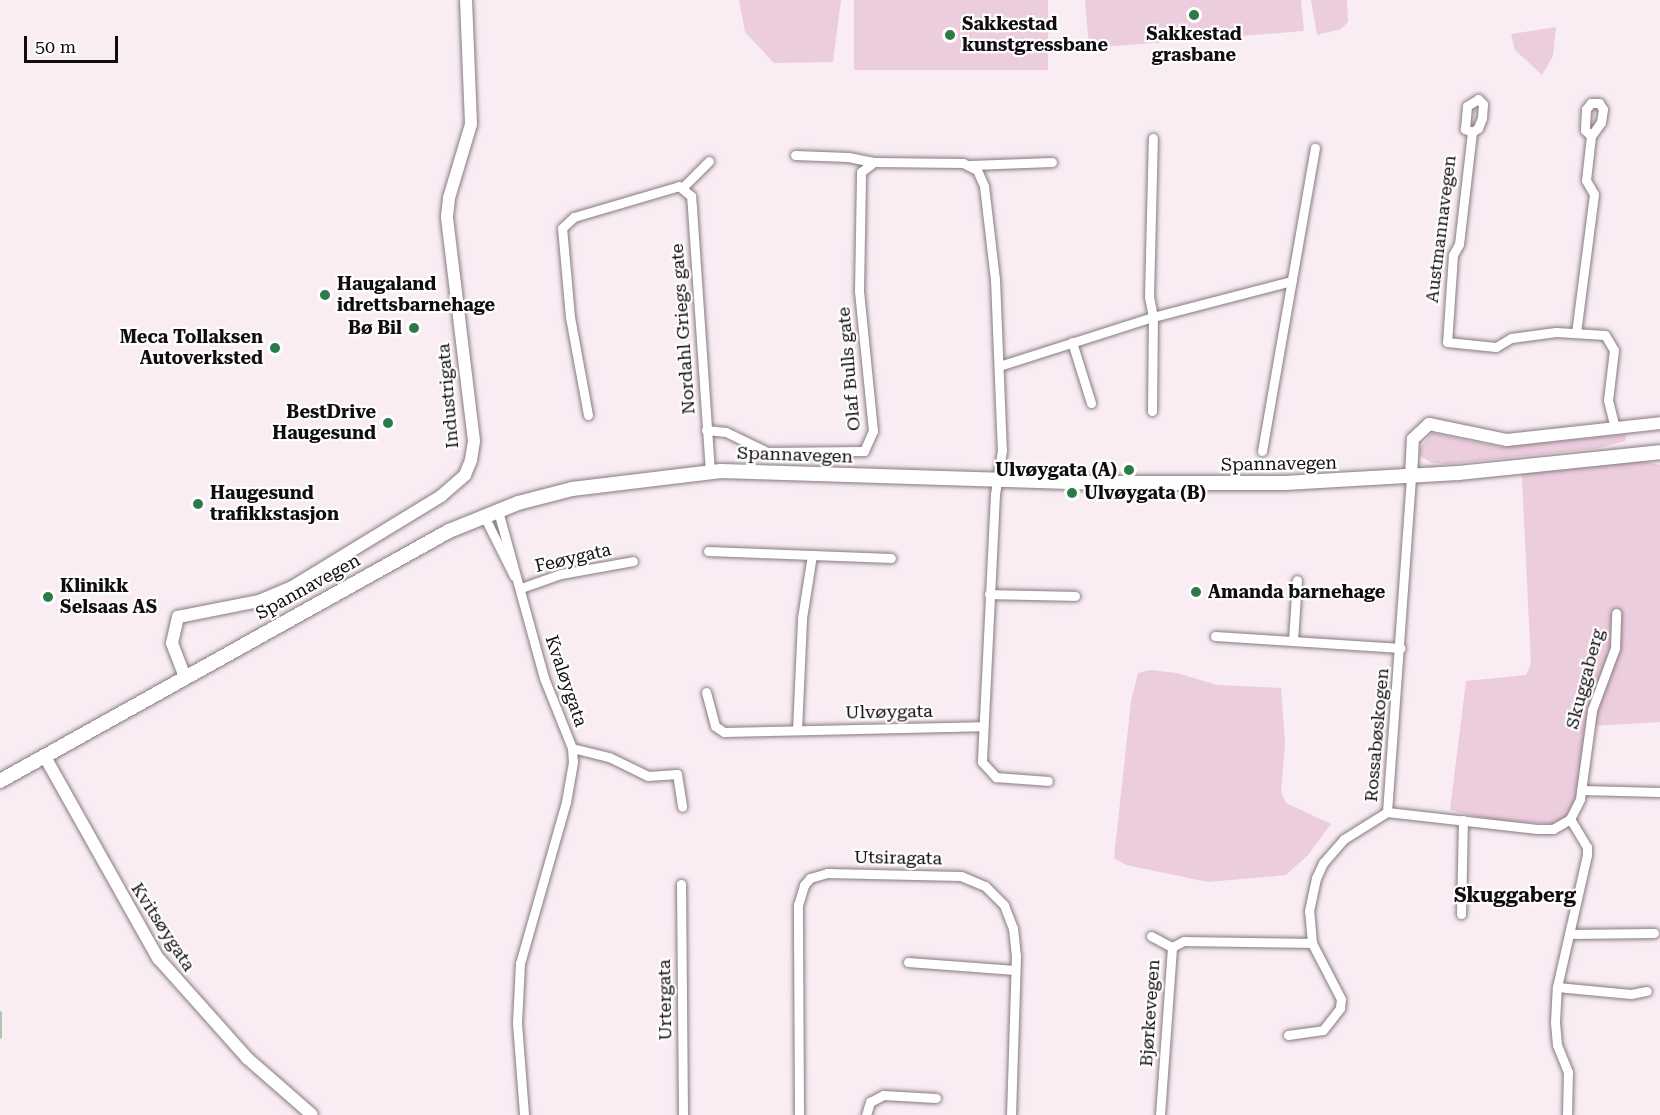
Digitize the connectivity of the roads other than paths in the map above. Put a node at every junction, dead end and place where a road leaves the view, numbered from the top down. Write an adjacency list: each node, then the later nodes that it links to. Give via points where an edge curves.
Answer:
1 (466, 0): 42 (street, Industrigata, via 471,124 447,217 474,441 465,475 441,496 292,587 260,601 178,617 172,643)
2 (1472, 132): 14 (street, Austmannavegen, via 1459,244 1452,255 1447,342 1496,347 1510,338)
3 (1591, 136): 14 (street, via 1586,180 1594,194)
4 (1153, 138): 13 (street, via 1149,297)
5 (1315, 148): 12 (street)
6 (795, 155): 8 (street)
7 (709, 161): 11 (street)
8 (874, 162): 10 (street); 22 (street, Olaf Bulls gate, via 866,166 858,181 859,291 873,431 868,446 855,453 767,452 726,432)
9 (1052, 162): 10 (street)
10 (970, 165): 16 (street, via 984,186 995,279)
11 (682, 188): 19 (street, via 671,186 587,212 562,228 570,317); 22 (street, Nordahl Griegs gate, via 691,196)
12 (1291, 281): 13 (street); 23 (street)
13 (1153, 317): 15 (street); 18 (street)
14 (1576, 333): 21 (street, Austmannavegen, via 1605,335 1611,341 1614,350 1608,400)
15 (1072, 342): 16 (street); 17 (street)
16 (999, 366): 27 (street, via 1002,450)
17 (1091, 404)
18 (1152, 411)
19 (588, 415)
20 (1660, 423): 21 (street)
21 (1615, 429): 26 (street, via 1507,440 1429,424 1413,439)
22 (706, 430): 25 (street, Nordahl Griegs gate)
23 (1262, 451)
24 (1660, 452): 26 (main road, Spannavegen)
25 (710, 472): 27 (main road, Spannavegen); 28 (main road, Spannavegen, via 599,484)
26 (1411, 476): 27 (main road, Spannavegen, via 1285,483); 41 (street, Rossabøskogen)
27 (998, 479): 36 (street)
28 (498, 511): 29 (main road, Spannavegen); 35 (street, Kvaløygata)
29 (484, 516): 35 (street, Kvaløygata); 42 (main road, Spannavegen, via 342,587)
30 (708, 551): 31 (street)
31 (812, 555): 32 (street); 45 (street, via 802,618)
32 (891, 558)
33 (633, 561): 35 (street, Feøygata, via 561,574)
34 (1297, 580): 40 (street)
35 (521, 588): 46 (street, Kvaløygata, via 544,678)
36 (989, 594): 37 (street); 44 (street)
37 (1075, 596)
38 (1616, 613): 50 (street, Skuggaberg, via 1615,648 1592,710)
39 (1215, 636): 40 (street, Rossabøskogen)
40 (1293, 640): 41 (street, Rossabøskogen)
41 (1401, 648): 53 (street, Rossabøskogen)
42 (185, 677): 47 (main road, Spannavegen)
43 (706, 692): 45 (street, Ulvøygata, via 715,726 724,732)
44 (981, 726): 45 (street, Ulvøygata); 49 (street, via 982,762 990,774)
45 (797, 730)
46 (572, 748): 52 (street, Kvaløygata, via 609,757 648,776 676,774); 70 (street, via 566,802 519,963)
47 (45, 757): 48 (main road, Spannavegen); 69 (street, Kvitsøygata, via 158,958 247,1058)
48 (0, 781)
49 (1048, 781)
50 (1581, 790): 51 (street); 54 (street, Skuggaberg)
51 (1660, 792)
52 (682, 807)
53 (1387, 812): 55 (street); 61 (street, Rossabøskogen, via 1344,839 1323,863 1311,894)
54 (1570, 819): 55 (street, via 1563,826 1545,829); 59 (street, via 1587,847 1587,855)
55 (1463, 820): 57 (street)
56 (681, 884): 71 (street, Urtergata)
57 (1461, 914)
58 (1654, 933): 59 (street)
59 (1569, 934): 65 (street)
60 (1151, 936): 62 (street)
61 (1312, 943): 62 (street, Bjørkevegen, via 1184,941); 67 (street, Rossabøskogen, via 1341,999 1340,1008 1323,1030)
62 (1172, 947): 75 (street, Bjørkevegen)
63 (908, 962): 64 (street)
64 (1015, 970): 72 (street, Utsiragata, via 1013,927 1008,915 995,895 973,880 947,875 827,873 810,878 798,904); 74 (street, Utsiragata)
65 (1557, 987): 66 (street, via 1631,994); 76 (street, via 1557,1045 1568,1072)
66 (1647, 991)
67 (1288, 1035)
68 (936, 1098): 73 (street, via 883,1095 870,1102)
69 (312, 1115)
70 (524, 1115)
71 (683, 1115)
72 (799, 1115)
73 (866, 1115)
74 (1011, 1115)
75 (1160, 1115)
76 (1567, 1115)

